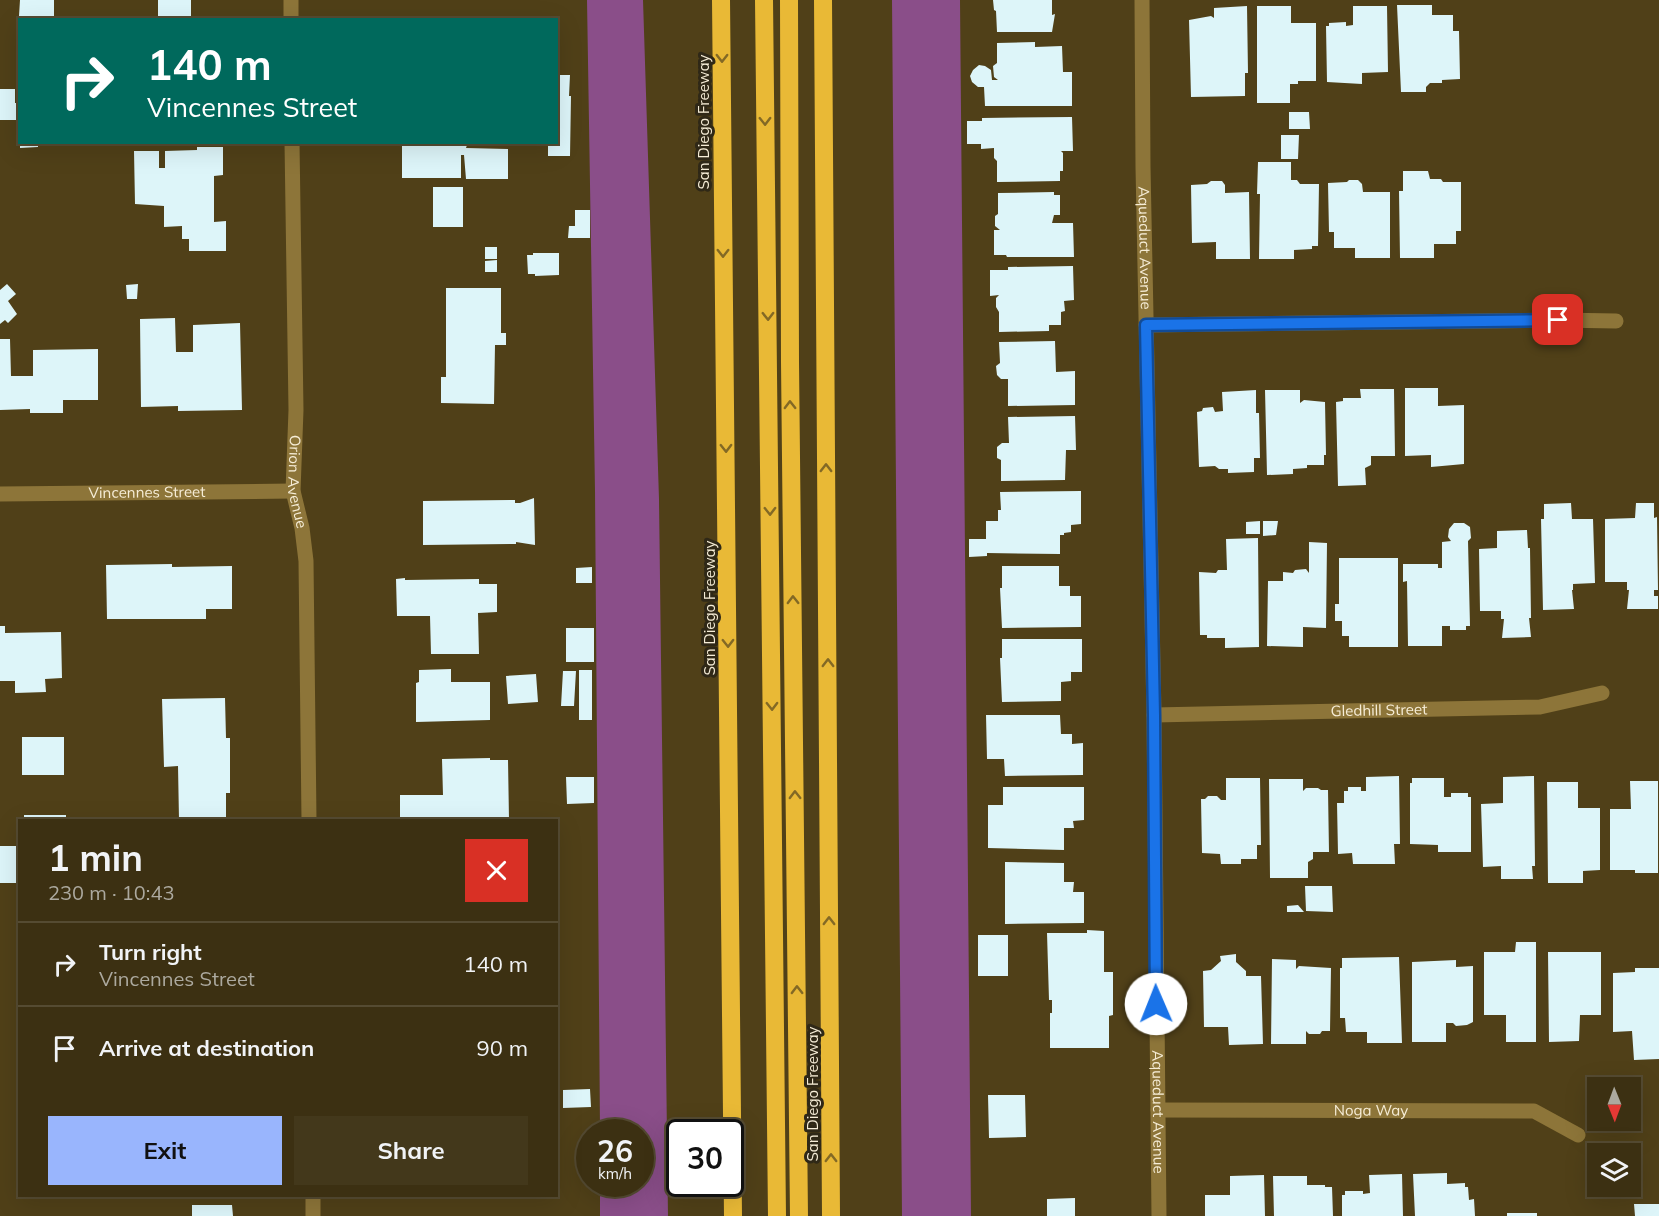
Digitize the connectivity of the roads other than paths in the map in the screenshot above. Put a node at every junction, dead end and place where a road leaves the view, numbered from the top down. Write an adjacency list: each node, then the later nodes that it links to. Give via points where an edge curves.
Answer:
1 (291, 0): 7 (street)
2 (721, 0): 20 (highway, San Diego Freeway, one-way to 20)
3 (764, 0): 21 (highway, one-way to 21)
4 (789, 0): 22 (highway, one-way to 4)
5 (823, 0): 23 (highway, San Diego Freeway, one-way to 5)
6 (1142, 0): 10 (street, Aqueduct Avenue)
7 (291, 18)
8 (292, 144): 11 (street, Orion Avenue, via 296,410)
9 (1616, 321): 10 (street)
10 (1146, 325): 14 (street, Aqueduct Avenue)
11 (293, 491): 12 (street, Vincennes Street); 15 (street, Orion Avenue, via 306,561)
12 (0, 494)
13 (1602, 693): 14 (street, Gledhill Street, via 1540,707)
14 (1154, 715): 16 (street, Aqueduct Avenue)
15 (309, 819)
16 (1158, 1110): 17 (street, Noga Way, via 1534,1111); 24 (street, Aqueduct Avenue)
17 (1578, 1135)
18 (313, 1197): 19 (street)
19 (313, 1216)
20 (733, 1216)
21 (777, 1216)
22 (799, 1216)
23 (831, 1216)
24 (1160, 1216)

